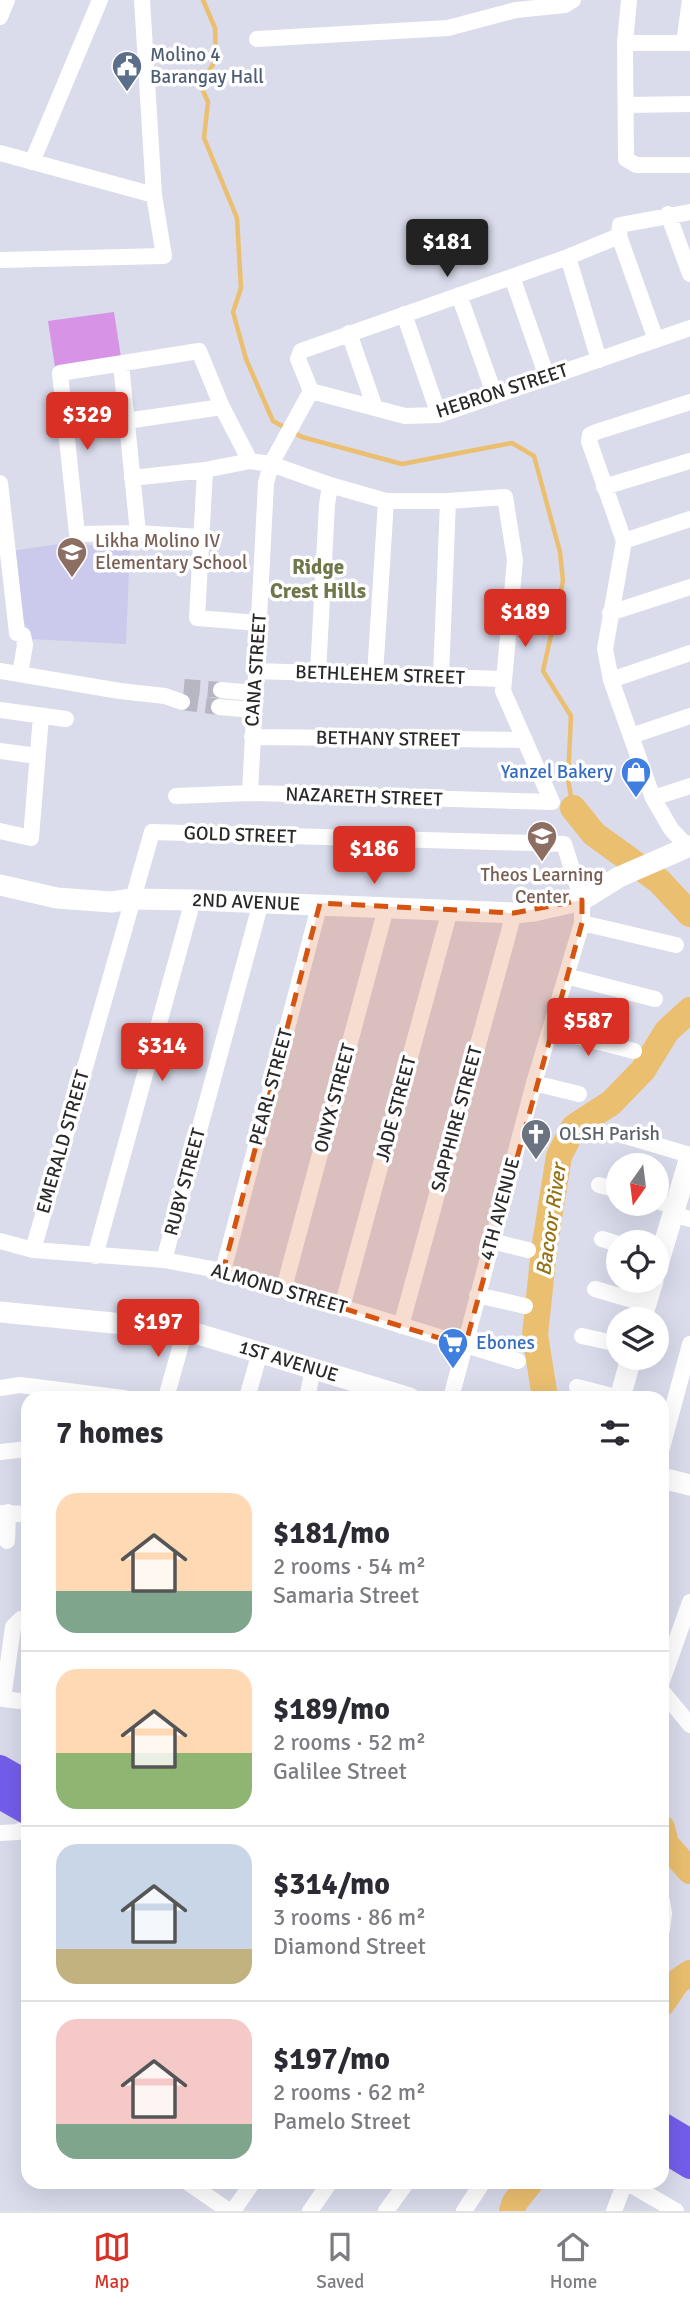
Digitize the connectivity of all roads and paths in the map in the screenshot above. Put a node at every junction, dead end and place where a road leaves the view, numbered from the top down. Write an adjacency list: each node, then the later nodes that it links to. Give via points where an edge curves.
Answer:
1 (7, 0): 7 (street)
2 (100, 0): 14 (street)
3 (142, 0): 16 (street)
4 (573, 0): 8 (street, via 448,28)
5 (629, 0): 9 (street)
6 (690, 0): 10 (street)
7 (0, 17)
8 (257, 39)
9 (625, 43): 10 (street); 12 (street)
10 (687, 43)
11 (690, 104): 12 (street)
12 (625, 105): 15 (street, via 628,162)
13 (0, 153): 14 (street)
14 (32, 162): 16 (street)
15 (690, 165)
16 (154, 195): 21 (street, via 164,256)
17 (690, 212): 18 (street)
18 (668, 214): 19 (street, via 625,222); 22 (street)
19 (619, 236): 20 (street); 28 (street)
20 (568, 257): 23 (street); 29 (street)
21 (0, 260)
22 (690, 274)
23 (512, 277): 24 (street); 31 (street)
24 (458, 295): 25 (street); 33 (street)
25 (404, 314): 27 (street); 37 (street)
26 (690, 328): 28 (street, HEBRON STREET)
27 (349, 333): 32 (street, via 299,354); 36 (street)
28 (656, 340): 29 (street, HEBRON STREET)
29 (599, 360): 31 (street, HEBRON STREET)
30 (121, 364): 35 (street, via 199,351); 38 (street); 50 (street, via 60,373 77,534)
31 (547, 377): 33 (street, HEBRON STREET)
32 (311, 391): 36 (street, HEBRON STREET); 41 (street, CANA STREET)
33 (495, 396): 37 (street, HEBRON STREET)
34 (690, 402): 46 (street, via 590,435)
35 (222, 407): 38 (street); 39 (street)
36 (374, 408): 37 (street, HEBRON STREET, via 405,416)
37 (439, 415)
38 (126, 421): 43 (street)
39 (250, 461): 41 (street); 42 (street)
40 (690, 461): 46 (street)
41 (271, 464): 45 (street); 55 (street, CANA STREET, via 266,483)
42 (205, 470): 43 (street); 51 (street)
43 (132, 478): 50 (street)
44 (0, 483): 57 (street)
45 (330, 485): 47 (street); 61 (street)
46 (604, 487): 52 (street)
47 (386, 501): 48 (street); 63 (street)
48 (448, 501): 64 (street); 65 (street, via 505,497 515,560)
49 (690, 519): 52 (street)
50 (138, 533): 51 (street)
51 (200, 537): 55 (street, via 197,618)
52 (624, 541): 54 (street)
53 (690, 587): 54 (street)
54 (610, 613): 66 (street, via 605,649)
55 (260, 623): 60 (street, CANA STREET)
56 (0, 632): 57 (street)
57 (17, 633): 62 (street, via 23,635 26,645)
58 (690, 653): 66 (street)
59 (0, 671): 62 (street)
60 (256, 671): 61 (street, BETHLEHEM STREET); 68 (street, CANA STREET)
61 (318, 673): 63 (street, BETHLEHEM STREET)
62 (20, 674): 69 (street)
63 (374, 675): 64 (street, BETHLEHEM STREET)
64 (441, 676): 65 (street, BETHLEHEM STREET)
65 (503, 679): 78 (street, via 503,691)
66 (611, 680): 76 (street)
67 (221, 690): 68 (street)
68 (254, 693): 72 (street, CANA STREET)
69 (183, 695)
70 (219, 707): 72 (street)
71 (0, 710): 73 (street)
72 (253, 710): 77 (street, CANA STREET)
73 (41, 716): 75 (street); 80 (street)
74 (690, 716): 76 (street)
75 (66, 719)
76 (631, 736): 84 (street)
77 (252, 737): 78 (street, BETHANY STREET); 82 (street, CANA STREET)
78 (525, 740): 82 (street, NAZARETH STREET, via 552,802)
79 (0, 751): 80 (street)
80 (37, 756): 85 (street, via 31,838)
81 (690, 786): 84 (street)
82 (250, 793): 83 (street, NAZARETH STREET)
83 (176, 796)
84 (653, 798): 87 (street)
85 (0, 831)
86 (152, 832): 89 (street, EMERALD STREET); 91 (street, GOLD STREET, via 564,844)
87 (686, 849): 91 (street, 2ND AVENUE, via 619,877)
88 (0, 885): 89 (street, 2ND AVENUE, via 57,898)
89 (132, 899): 90 (street, 2ND AVENUE); 115 (street, EMERALD STREET)
90 (193, 900): 92 (street, 2ND AVENUE); 117 (street)
91 (582, 900): 96 (street, 2ND AVENUE); 97 (street, 4TH AVENUE)
92 (261, 902): 93 (street, 2ND AVENUE); 118 (street, RUBY STREET)
93 (320, 904): 94 (street, 2ND AVENUE); 119 (street, PEARL STREET)
94 (386, 908): 95 (street, 2ND AVENUE); 120 (street, ONYX STREET)
95 (450, 910): 96 (street, 2ND AVENUE); 124 (street, JADE STREET)
96 (514, 913): 127 (street, SAPPHIRE STREET)
97 (582, 923): 98 (street); 99 (street, 4TH AVENUE)
98 (676, 945)
99 (566, 976): 100 (street); 101 (street, 4TH AVENUE)
100 (655, 999)
101 (551, 1030): 102 (street); 103 (street, 4TH AVENUE)
102 (634, 1051)
103 (534, 1083): 104 (street); 114 (street, 4TH AVENUE)
104 (579, 1094)
105 (612, 1132): 106 (street)
106 (690, 1159): 109 (street)
107 (599, 1185): 108 (street)
108 (606, 1187)
109 (674, 1210): 110 (street)
110 (668, 1230)
111 (602, 1239): 112 (street)
112 (606, 1240)
113 (0, 1241): 115 (street, ALMOND STREET)
114 (491, 1241): 116 (street); 122 (street, 4TH AVENUE)
115 (33, 1250): 117 (street, ALMOND STREET)
116 (528, 1250)
117 (95, 1256): 118 (street, ALMOND STREET)
118 (164, 1260): 119 (street, ALMOND STREET)
119 (223, 1271): 120 (street, ALMOND STREET)
120 (284, 1288): 124 (street, ALMOND STREET)
121 (595, 1289): 125 (street)
122 (477, 1295): 123 (street); 132 (street, 4TH AVENUE)
123 (525, 1306)
124 (342, 1307): 127 (street, ALMOND STREET)
125 (633, 1307)
126 (0, 1312): 128 (street, 1ST AVENUE)
127 (401, 1326): 132 (street, ALMOND STREET)
128 (185, 1330): 133 (street, 1ST AVENUE); 140 (street)
129 (582, 1336): 130 (street)
130 (606, 1341)
131 (690, 1344): 147 (street)
132 (464, 1346): 134 (street, ALMOND STREET); 144 (street, 4TH AVENUE)
133 (260, 1352): 135 (street, 1ST AVENUE); 141 (street)
134 (518, 1361)
135 (313, 1369): 142 (street); 143 (street, 1ST AVENUE)
136 (628, 1370): 146 (street)
137 (578, 1387): 145 (street)
138 (0, 1388): 139 (street, via 20,1385)
139 (68, 1391)
140 (168, 1391)
141 (249, 1391)
142 (308, 1391)
143 (371, 1391)
144 (453, 1391)
145 (593, 1391)
146 (622, 1391)
147 (669, 1422)
148 (21, 1450): 149 (street)
149 (0, 1452)
150 (669, 1480): 151 (street)
151 (690, 1485)
152 (4, 1513): 153 (street)
153 (6, 1541)
154 (690, 1602): 156 (street)
155 (21, 1619): 158 (street, via 13,1627 2,1699)
156 (669, 1661)
157 (669, 1700): 159 (street)
158 (21, 1701)
159 (690, 1725)
160 (1, 1771): 161 (main road)
161 (21, 1781)
162 (0, 1797): 163 (main road)
163 (21, 1808)
164 (21, 1830): 165 (street)
165 (0, 1833)
166 (669, 2129): 167 (main road)
167 (690, 2142)
168 (669, 2153): 169 (main road)
169 (690, 2166)
170 (198, 2189): 177 (street)
171 (248, 2189): 177 (street)
172 (325, 2189): 178 (street)
173 (402, 2189): 179 (street)
174 (478, 2189): 180 (street)
175 (623, 2189): 181 (street)
176 (638, 2189): 182 (street)
177 (231, 2211)
178 (310, 2211)
179 (386, 2211)
180 (464, 2211)
181 (614, 2211)
182 (676, 2211)

